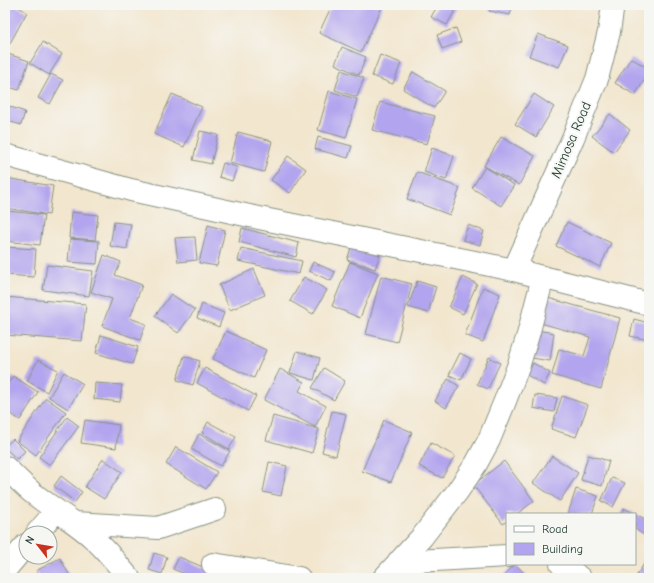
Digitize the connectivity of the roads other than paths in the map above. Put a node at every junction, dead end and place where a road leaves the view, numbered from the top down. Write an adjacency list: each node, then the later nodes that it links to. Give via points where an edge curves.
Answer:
1 (614, 5): 3 (street, Mimosa Road, via 597,79)
2 (5, 155): 3 (street, via 131,190)
3 (514, 270): 4 (street)
4 (543, 277): 5 (street); 13 (street, via 519,364 489,440 457,492 422,537)
5 (649, 304)
6 (5, 467): 8 (street)
7 (215, 509): 9 (street, via 158,528)
8 (56, 511): 9 (street); 10 (street)
9 (75, 523): 17 (street, via 107,552)
10 (44, 525)
11 (18, 555): 16 (street)
12 (506, 556): 13 (street)
13 (398, 562): 19 (street)
14 (213, 564): 18 (street)
15 (562, 565): 20 (street)
16 (5, 570)
17 (129, 578)
18 (299, 578)
19 (384, 578)
20 (580, 578)

